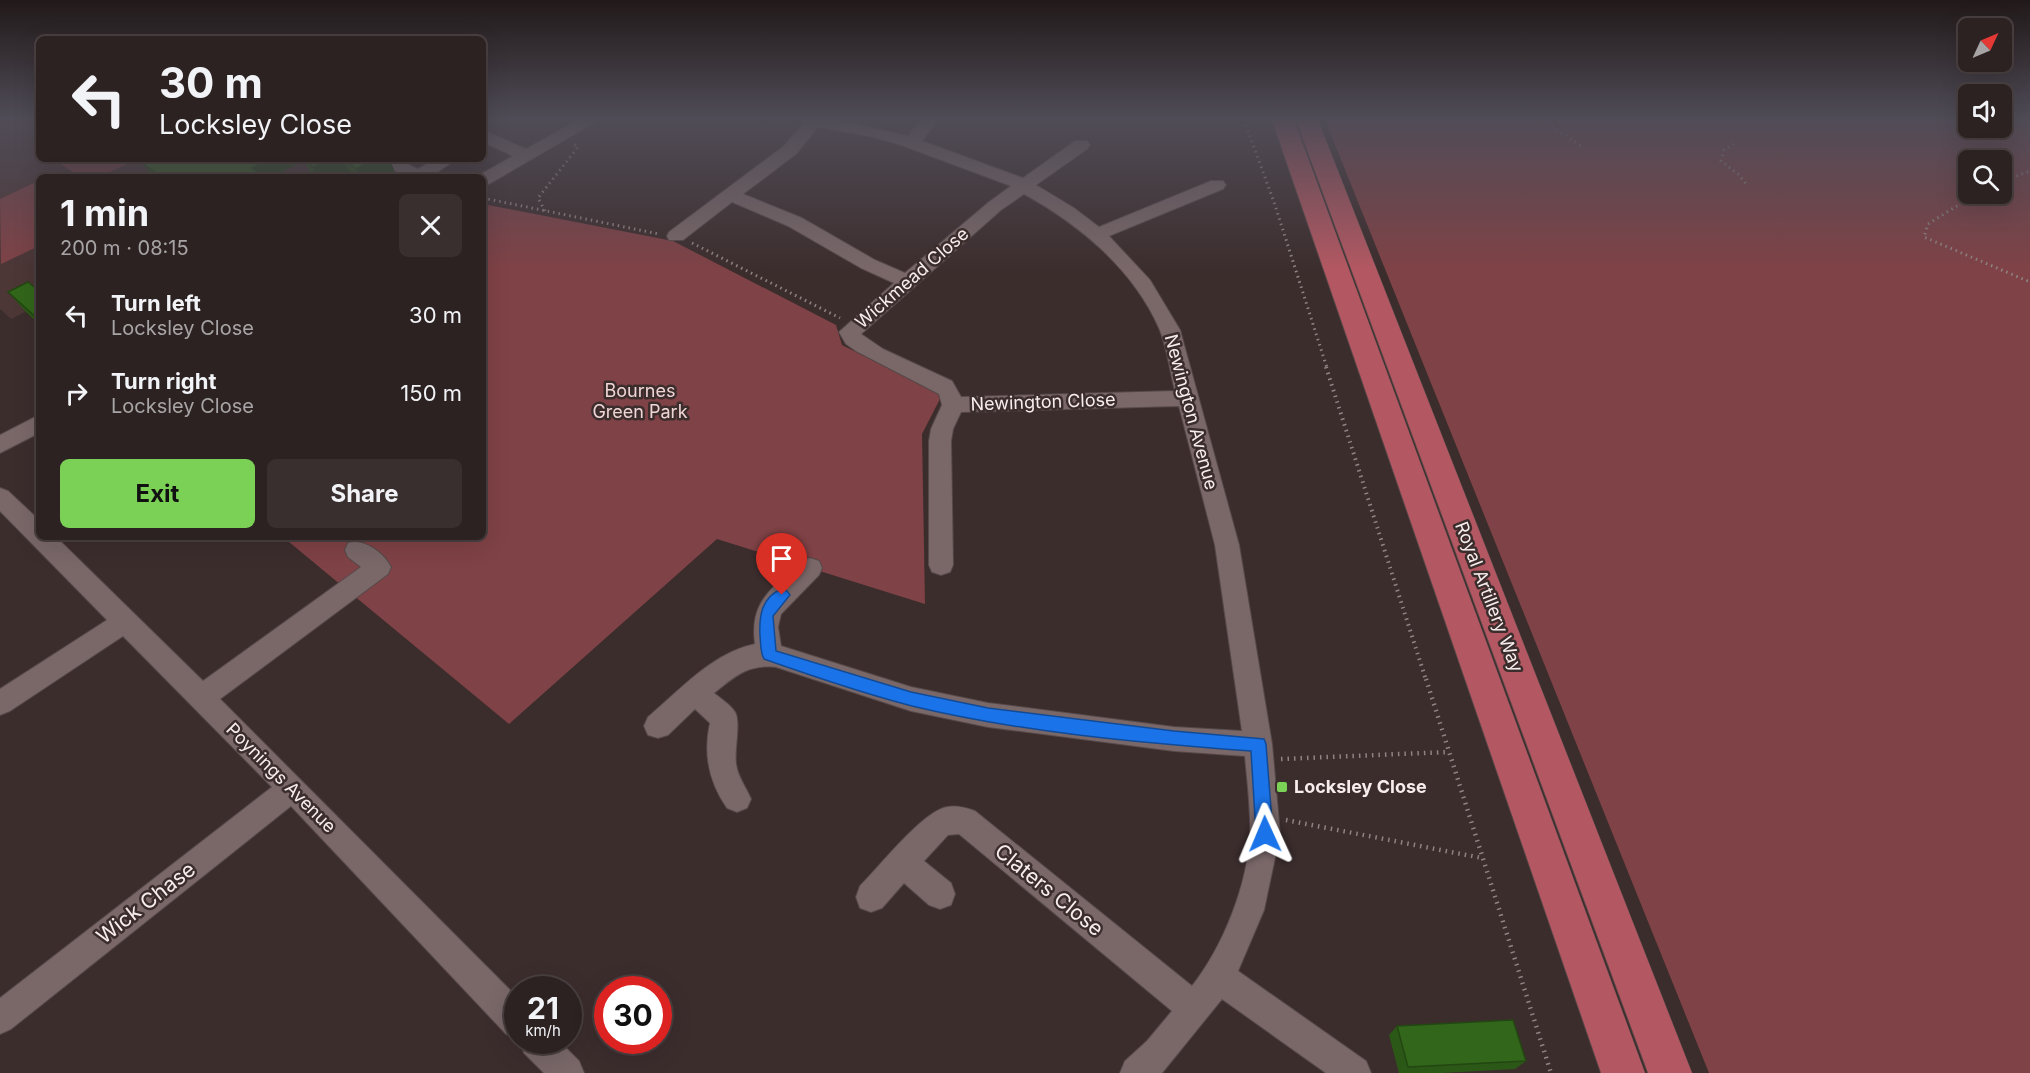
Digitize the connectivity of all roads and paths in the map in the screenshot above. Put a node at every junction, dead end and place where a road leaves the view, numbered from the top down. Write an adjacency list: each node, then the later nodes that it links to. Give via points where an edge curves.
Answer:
1 (501, 170): 11 (street)
2 (560, 170): 18 (path, via 538,198)
3 (763, 170): 16 (street)
4 (984, 170): 13 (street, Newington Avenue)
5 (1045, 170): 13 (street, Wickmead Close)
6 (1262, 170): 40 (path)
7 (1301, 170): 57 (main road, Royal Artillery Way)
8 (1326, 170): 58 (main road, Royal Artillery Way)
9 (1733, 170): 15 (path)
10 (2030, 171): 12 (path)
11 (486, 178)
12 (2012, 178)
13 (1023, 185): 19 (street, Newington Avenue); 21 (street, Wickmead Close)
14 (1217, 185): 19 (street)
15 (1747, 185)
16 (730, 195): 20 (street); 21 (street, via 795,222 868,264)
17 (1960, 204): 22 (path, via 1928,224 1924,237)
18 (545, 211)
19 (1098, 234): 23 (street, Newington Avenue, via 1165,319)
20 (676, 236)
21 (909, 282): 24 (street, Wickmead Close, via 849,336 872,352 944,386)
22 (2030, 282)
23 (1187, 398): 24 (street, Newington Close); 39 (street, Newington Avenue, via 1227,545)
24 (953, 405): 31 (street, Newington Close, via 940,441)
25 (36, 425): 26 (street)
26 (0, 445)
27 (0, 497): 28 (street, Poynings Avenue)
28 (36, 532)
29 (44, 540): 33 (street, Poynings Avenue)
30 (357, 550): 36 (street, via 379,567)
31 (941, 565)
32 (810, 568): 34 (street, via 769,609 765,627)
33 (126, 621): 36 (street, Poynings Avenue); 37 (street)
34 (769, 655): 35 (street, via 738,661); 39 (street, via 911,699 988,715)
35 (697, 694): 38 (street); 42 (street, via 725,719 720,741 722,763 727,787)
36 (202, 698): 41 (street, Poynings Avenue)
37 (0, 703)
38 (658, 726)
39 (1259, 752): 40 (path); 43 (street)
40 (1449, 752): 44 (path)
41 (292, 788): 49 (street, Poynings Avenue); 51 (street, Wick Chase)
42 (737, 799)
43 (1264, 816): 44 (path); 48 (street, via 1265,834 1249,910)
44 (1482, 858): 56 (path)
45 (903, 862): 46 (street); 47 (street, Claters Close); 50 (street, Claters Close, via 938,825 948,820 965,821)
46 (939, 894)
47 (871, 897)
48 (1219, 977): 50 (street); 55 (street)
49 (504, 1008)
50 (1196, 1008): 54 (street)
51 (0, 1018)
52 (549, 1054): 53 (street)
53 (567, 1073)
54 (1137, 1073)
55 (1354, 1073)
56 (1551, 1073)
57 (1623, 1073)
58 (1671, 1073)

